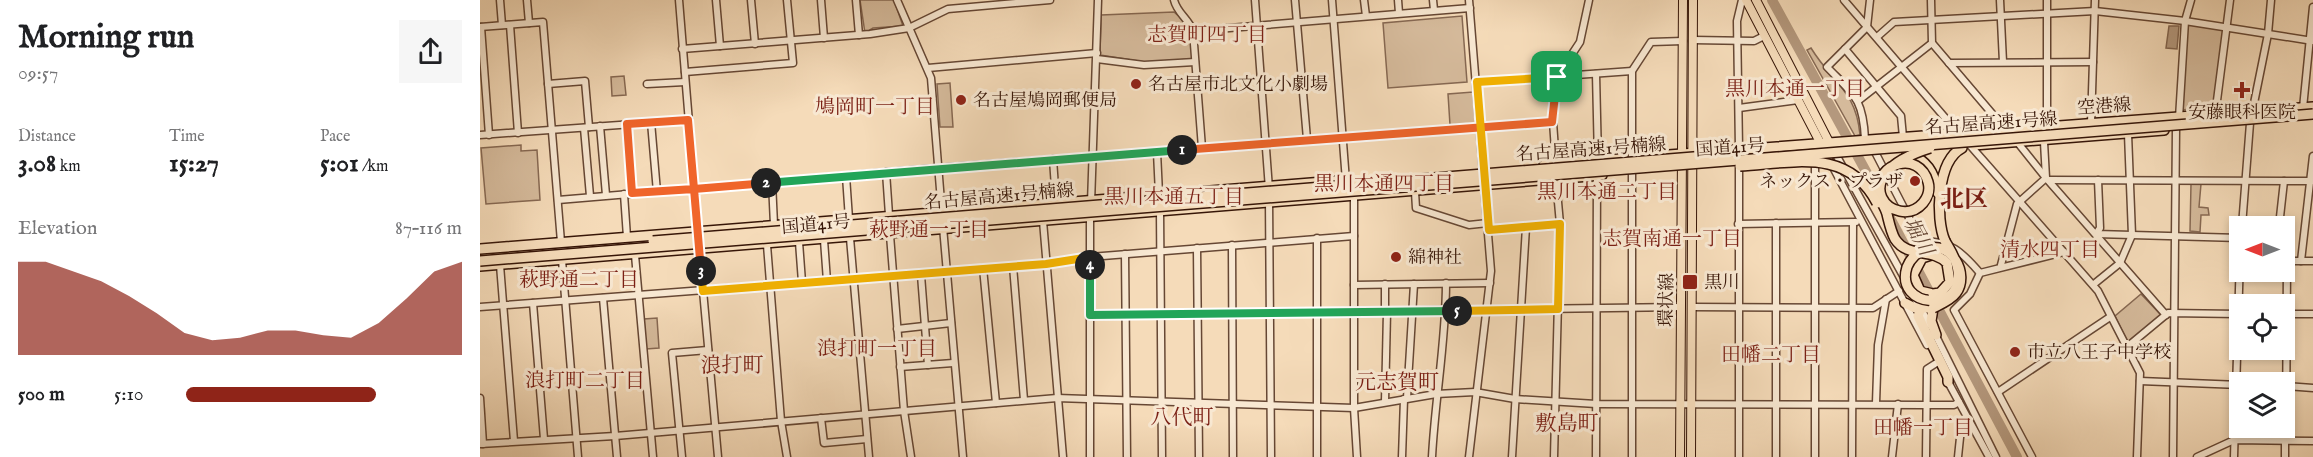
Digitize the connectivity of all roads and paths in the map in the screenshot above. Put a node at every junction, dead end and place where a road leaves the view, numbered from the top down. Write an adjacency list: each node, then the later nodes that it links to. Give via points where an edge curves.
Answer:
1 (500, 0): 48 (street)
2 (526, 0): 47 (street)
3 (679, 0): 69 (street)
4 (716, 0): 68 (street)
5 (751, 0): 67 (street)
6 (787, 0): 64 (street)
7 (821, 0): 60 (street)
8 (856, 0): 57 (street)
9 (897, 0): 54 (street)
10 (1050, 0): 34 (street)
11 (1098, 0): 71 (street)
12 (1174, 0): 55 (street)
13 (1256, 0): 50 (street)
14 (1295, 0): 45 (street)
15 (1332, 0): 43 (street)
16 (1364, 0): 42 (street)
17 (1398, 0): 39 (street)
18 (1433, 0): 37 (street)
19 (1469, 0): 36 (street)
20 (1589, 0): 82 (street, via 1580,42)
21 (1683, 0): 61 (main road, 環状線)
22 (1693, 0): 62 (main road, 環状線)
23 (1744, 0): 58 (main road); 63 (street, via 1737,21)
24 (1756, 0): 120 (main road)
25 (1844, 0): 52 (street)
26 (1870, 0): 52 (street)
27 (1930, 0): 44 (street)
28 (2000, 0): 41 (street)
29 (2047, 0): 40 (street)
30 (2095, 0): 38 (street)
31 (2191, 0): 46 (street)
32 (2230, 0): 53 (street)
33 (2271, 0): 56 (street)
34 (1018, 2): 54 (street, via 948,9)
35 (2313, 7): 65 (street)
36 (1470, 8): 37 (street); 84 (street)
37 (1434, 10): 39 (street)
38 (2095, 11): 40 (street); 46 (street); 75 (street)
39 (1399, 13): 42 (street)
40 (2045, 14): 41 (street); 74 (street)
41 (2001, 15): 44 (street); 73 (street)
42 (1366, 16): 43 (street)
43 (1334, 19): 45 (street); 115 (street)
44 (1931, 19): 59 (street, via 1894,22); 66 (street)
45 (1297, 21): 50 (street); 117 (street)
46 (2185, 21): 53 (street); 95 (street)
47 (529, 23): 49 (street); 85 (street, via 543,22)
48 (502, 25): 49 (street); 51 (street)
49 (510, 25): 109 (street)
50 (1257, 26): 55 (street); 121 (street)
51 (480, 27): 114 (street)
52 (1867, 27): 59 (street); 70 (street)
53 (2227, 27): 56 (street); 93 (street)
54 (909, 28): 57 (street); 77 (street)
55 (1193, 31): 72 (street)
56 (2268, 34): 65 (street); 92 (street)
57 (859, 35): 60 (street)
58 (1764, 36): 63 (street, via 1754,41); 88 (main road)
59 (1877, 37): 78 (street)
60 (824, 38): 64 (street)
61 (1683, 40): 79 (street, via 1651,42); 128 (main road, 環状線)
62 (1693, 40): 63 (street); 128 (main road, 環状線)
63 (1739, 40): 90 (street)
64 (790, 41): 67 (street); 80 (street, via 793,63)
65 (2311, 41): 91 (street)
66 (1932, 43): 76 (street); 78 (street)
67 (755, 44): 68 (street)
68 (720, 46): 69 (street)
69 (682, 49): 80 (street)
70 (1845, 49): 87 (street); 89 (street, via 1827,67)
71 (1097, 56): 72 (street, via 1144,65); 77 (street); 131 (street)
72 (1195, 62): 124 (street)
73 (2003, 62): 74 (street); 76 (street)
74 (2045, 62): 75 (street); 104 (street)
75 (2093, 62): 101 (street)
76 (1949, 63): 108 (street)
77 (928, 68): 141 (street)
78 (1903, 68): 87 (street); 111 (street)
79 (1632, 71): 81 (street); 136 (street)
80 (685, 72): 83 (street)
81 (1596, 74): 82 (street); 135 (street)
82 (1557, 77): 84 (street); 98 (street)
83 (685, 81): 86 (street); 96 (street)
84 (1477, 82): 103 (street)
85 (548, 84): 105 (street, via 585,81); 107 (street)
86 (647, 84)
87 (1877, 87): 89 (street); 116 (street, via 1901,116)
88 (1798, 100): 90 (street); 120 (main road)
89 (1858, 101): 118 (street)
90 (1739, 108): 125 (street)
91 (2310, 108): 92 (highway, 空港線); 101 (highway, 名古屋高速1号線, bridge)
92 (2253, 112): 93 (highway, 空港線); 99 (street)
93 (2215, 116): 95 (highway, 空港線)
94 (2313, 116): 99 (highway, 空港線); 110 (highway, 名古屋高速1号線, bridge)
95 (2180, 117): 101 (highway, 空港線)
96 (688, 120): 97 (street); 158 (street)
97 (651, 122): 100 (street); 159 (street)
98 (1552, 122): 103 (street); 138 (street)
99 (2250, 123): 106 (highway, 空港線); 151 (street)
100 (627, 124): 102 (street); 161 (street)
101 (2090, 125): 104 (highway, 空港線); 126 (highway, 名古屋高速1号線); 181 (highway, bridge, via 1957,141 1908,156 1892,165 1890,167 1888,169 1887,171 1883,176 1881,196 1892,208 1905,211 1919,207 1928,195 1929,184 1922,170 1908,163 1894,164 1890,167 1887,170 1883,175 1878,189)
102 (600, 126): 105 (street); 164 (street)
103 (1480, 126): 115 (street); 142 (street)
104 (2047, 127): 108 (highway, 空港線)
105 (587, 128): 107 (street); 165 (street)
106 (2176, 129): 112 (highway, 空港線); 150 (street)
107 (552, 130): 109 (street); 167 (street)
108 (2006, 130): 111 (highway, 空港線)
109 (518, 133): 114 (street)
110 (2076, 133): 137 (highway, 名古屋高速1号線, bridge); 170 (highway, bridge, via 1962,148 1944,166)
111 (1959, 134): 116 (highway, 空港線); 123 (street)
112 (2128, 134): 119 (highway, 空港線); 149 (street)
113 (480, 135): 114 (street)
114 (489, 135)
115 (1343, 136): 117 (street); 152 (street)
116 (1903, 137): 118 (highway, 空港線)
117 (1307, 139): 121 (street)
118 (1863, 139): 120 (highway, 国道41号)
119 (2044, 141): 122 (highway, 空港線); 146 (street)
120 (1825, 142): 125 (highway, 国道41号); 130 (main road)
121 (1267, 143): 124 (street); 156 (street)
122 (2018, 144): 123 (highway, 空港線); 146 (street)
123 (1970, 146): 129 (highway, 空港線); 169 (street)
124 (1202, 148): 127 (street)
125 (1739, 149): 128 (highway, 国道41号)
126 (1772, 151): 137 (highway, 名古屋高速1号楠線, bridge)
127 (1157, 152): 131 (street); 163 (street)
128 (1688, 152): 136 (highway, 国道41号); 140 (main road, 環状線)
129 (1873, 152): 130 (highway, 国道41号, bridge); 230 (street, via 1921,241 1946,243 1958,249)
130 (1831, 154): 132 (highway, 国道41号); 180 (street); 247 (street)
131 (1094, 156): 134 (street); 168 (street)
132 (1815, 156): 139 (highway, 国道41号); 183 (street)
133 (2313, 156): 154 (street)
134 (1053, 159): 141 (street); 171 (street)
135 (1598, 160): 136 (highway, 国道41号); 138 (highway, 国道41号)
136 (1632, 163): 140 (highway, 国道41号); 145 (highway, 国道41号); 257 (street)
137 (1669, 163): 170 (highway, bridge, via 1907,152 1931,169); 181 (highway, bridge, via 1682,168 1810,162 1838,165 1867,186); 214 (highway, 名古屋高速1号楠線, bridge); 218 (highway, 名古屋高速1号楠線, bridge)
138 (1556, 164): 142 (highway, 国道41号)
139 (1739, 164): 140 (highway, 国道41号); 186 (street)
140 (1688, 167): 254 (main road, 環状線); 258 (main road, 環状線)
141 (938, 168): 143 (street); 173 (street)
142 (1485, 170): 152 (highway, 国道41号); 157 (street)
143 (886, 172): 144 (street); 175 (street)
144 (846, 176): 155 (street); 179 (street)
145 (1597, 176): 147 (highway, 国道41号); 256 (street)
146 (2048, 179): 148 (street); 169 (street); 193 (street)
147 (1556, 180): 157 (highway, 国道41号); 185 (street)
148 (2098, 180): 149 (street); 193 (street, via 2100,228)
149 (2129, 180): 150 (street); 195 (street)
150 (2176, 180): 151 (street); 197 (street)
151 (2247, 180): 153 (street); 176 (street)
152 (1346, 181): 156 (highway, 国道41号)
153 (2284, 181): 154 (street); 177 (street)
154 (2312, 181): 220 (street)
155 (772, 182): 158 (street); 188 (street)
156 (1269, 186): 163 (highway, 国道41号); 172 (street)
157 (1486, 186): 160 (highway, 国道41号); 189 (street)
158 (694, 189): 159 (street); 192 (street)
159 (657, 192): 161 (street)
160 (1415, 192): 166 (highway, 国道41号); 189 (street, via 1416,208)
161 (632, 193): 162 (street)
162 (624, 194): 164 (street); 198 (street)
163 (1159, 194): 168 (highway, 国道41号)
164 (606, 195): 165 (street)
165 (590, 196): 167 (street)
166 (1354, 197): 172 (highway, 国道41号); 196 (street)
167 (558, 200): 203 (street)
168 (1091, 200): 171 (highway, 国道41号); 178 (street)
169 (2019, 200): 212 (street); 225 (street)
170 (1940, 201): 255 (highway, bridge, via 1943,236 1953,257 1957,264 1959,272 1955,290 1944,299 1925,301 1909,290 1905,276 1913,257 1925,249 1936,248 1947,250 1952,255 1957,261 1961,272 1960,284 1951,298)
171 (1056, 202): 173 (highway, 国道41号)
172 (1269, 203): 174 (highway, 国道41号); 205 (street)
173 (941, 211): 175 (highway, 国道41号); 191 (street)
174 (1160, 211): 178 (highway, 国道41号); 211 (street)
175 (889, 216): 179 (highway, 国道41号)
176 (2243, 216)
177 (2281, 216)
178 (1089, 218): 182 (highway, 国道41号); 216 (street)
179 (849, 219): 188 (highway, 国道41号)
180 (1862, 219): 184 (street); 244 (street)
181 (1887, 219): 255 (highway, bridge, via 1905,250 1912,252 1926,254 1933,255 1939,257 1950,269 1950,282 1940,293 1920,291 1913,275 1922,258 1927,255 1937,253 1953,264 1952,287)
182 (1043, 220): 191 (highway, 国道41号); 223 (street)
183 (1815, 223): 184 (street); 187 (street); 261 (street)
184 (1854, 223): 262 (street)
185 (1560, 224): 190 (street); 264 (street)
186 (1738, 224): 187 (street); 259 (street)
187 (1776, 224): 260 (street)
188 (774, 225): 192 (highway, 国道41号)
189 (1488, 227): 190 (street); 237 (street)
190 (1526, 227): 263 (street)
191 (943, 230): 194 (highway, 国道41号); 229 (street)
192 (698, 231): 198 (highway, 国道41号); 210 (street)
193 (2096, 234): 195 (street); 222 (street)
194 (890, 235): 199 (highway, 国道41号); 232 (street)
195 (2132, 235): 197 (street); 222 (street)
196 (1354, 236): 200 (street); 242 (street)
197 (2175, 236): 201 (street); 271 (street)
198 (627, 237): 203 (highway, 国道41号)
199 (850, 238): 202 (highway, 国道41号); 233 (street)
200 (1317, 238): 205 (street); 267 (street)
201 (2229, 238)
202 (824, 240): 204 (highway, 国道41号); 234 (street)
203 (561, 242): 209 (highway, 国道41号)
204 (799, 242): 206 (highway, 国道41号); 235 (street)
205 (1270, 242): 207 (street); 272 (street)
206 (767, 245): 210 (highway, 国道41号); 241 (street)
207 (1232, 245): 208 (street); 274 (street)
208 (1197, 248): 211 (street); 280 (street)
209 (480, 249)
210 (700, 250): 215 (highway, 国道41号); 243 (street)
211 (1161, 251): 213 (street); 279 (street)
212 (2064, 252): 225 (street); 240 (street)
213 (1125, 254): 216 (street); 273 (street)
214 (480, 255)
215 (635, 255): 217 (highway, 国道41号); 245 (street)
216 (1090, 257): 223 (street); 278 (street)
217 (562, 260): 224 (highway, 国道41号); 249 (street)
218 (480, 261)
219 (2295, 261): 220 (street)
220 (2301, 261): 221 (street)
221 (2313, 261)
222 (2120, 263): 240 (street); 281 (street)
223 (1046, 264): 227 (street); 303 (street)
224 (500, 265): 226 (highway, 国道41号); 252 (street)
225 (2001, 265): 230 (street)
226 (480, 266)
227 (1013, 266): 228 (street); 307 (street)
228 (983, 268): 229 (street); 315 (street)
229 (946, 272): 231 (street); 283 (street)
230 (1980, 273): 300 (street, via 1970,294 1954,310)
231 (921, 274): 232 (street); 284 (street)
232 (893, 276): 233 (street); 285 (street)
233 (854, 279): 234 (street); 332 (street)
234 (827, 281): 235 (street)
235 (802, 282): 241 (street)
236 (1446, 283): 237 (street); 239 (street); 266 (street)
237 (1490, 283): 265 (street)
238 (1385, 284): 239 (street); 242 (street); 269 (street)
239 (1414, 284): 270 (street)
240 (2094, 284): 282 (street)
241 (769, 285): 243 (street); 334 (street)
242 (1354, 285): 268 (street)
243 (703, 291): 245 (street); 288 (street)
244 (1899, 291): 248 (street); 251 (street)
245 (638, 296): 246 (street); 338 (street)
246 (603, 298): 249 (street); 339 (street)
247 (1915, 298): 255 (highway)
248 (1886, 299): 262 (street, via 1873,308); 319 (street, via 1878,345)
249 (565, 301): 250 (street); 340 (street)
250 (533, 303): 252 (street); 341 (street)
251 (1905, 303): 255 (highway); 289 (street)
252 (504, 306): 253 (street); 345 (street)
253 (480, 307)
254 (1681, 307): 257 (street); 312 (main road, 環状線)
255 (1927, 307): 286 (highway); 294 (highway, via 1918,316)
256 (1597, 308): 257 (street); 264 (street); 320 (street)
257 (1631, 308): 321 (street)
258 (1692, 308): 259 (street); 313 (main road, 環状線)
259 (1738, 308): 260 (street); 318 (street)
260 (1776, 308): 261 (street); 322 (street)
261 (1815, 308): 262 (street); 323 (street)
262 (1853, 308): 324 (street)
263 (1521, 309): 264 (street); 265 (street); 306 (street)
264 (1558, 309): 309 (street)
265 (1485, 310): 266 (street); 299 (street)
266 (1446, 311): 270 (street); 301 (street)
267 (1317, 312): 268 (street); 272 (street); 328 (street)
268 (1353, 312): 269 (street); 330 (street)
269 (1386, 312): 270 (street); 311 (street)
270 (1413, 312): 305 (street)
271 (2176, 312): 275 (street); 281 (street); 295 (street)
272 (1270, 313): 274 (street); 326 (street)
273 (1125, 314): 278 (street); 279 (street); 308 (street)
274 (1232, 314): 280 (street); 317 (street)
275 (2229, 314)
276 (2295, 314): 277 (street)
277 (2313, 314)
278 (1090, 315): 304 (street)
279 (1162, 315): 280 (street); 310 (street)
280 (1197, 315): 316 (street)
281 (2166, 315): 287 (street)
282 (2110, 317): 287 (street); 300 (street)
283 (951, 323): 284 (street); 290 (street)
284 (925, 326): 285 (street); 291 (street)
285 (897, 329): 292 (street)
286 (1936, 335): 383 (street)
287 (2127, 347): 293 (street)
288 (708, 350): 336 (street); 337 (street, via 672,353)
289 (1938, 362): 294 (street); 327 (street, via 1927,369)
290 (953, 363): 291 (street); 329 (street)
291 (928, 365): 292 (street)
292 (900, 367): 331 (street)
293 (2140, 381): 295 (street); 385 (street)
294 (1948, 382): 314 (street)
295 (2175, 383): 296 (street); 386 (street)
296 (2229, 385)
297 (2295, 387): 298 (street)
298 (2313, 388)
299 (1475, 392): 301 (street); 306 (street); 368 (street)
300 (1998, 392): 384 (street)
301 (1436, 394): 305 (street); 367 (street)
302 (480, 398): 347 (street)
303 (1057, 398): 304 (street); 307 (street); 357 (street)
304 (1089, 398): 308 (street); 358 (street)
305 (1405, 399): 311 (street); 366 (street)
306 (1515, 399): 309 (street); 369 (street)
307 (1024, 400): 315 (street)
308 (1126, 400): 310 (street); 359 (street)
309 (1555, 400): 320 (street); 370 (street)
310 (1162, 402): 316 (street); 360 (street)
311 (1385, 402): 330 (street)
312 (1680, 402): 313 (street); 321 (street); 373 (main road, 環状線)
313 (1692, 402): 318 (street); 374 (main road, 環状線)
314 (1959, 402): 327 (street); 335 (street)
315 (996, 403): 329 (street)
316 (1199, 403): 317 (street); 361 (street)
317 (1233, 403): 326 (street); 362 (street)
318 (1740, 403): 322 (street); 375 (street)
319 (1876, 403): 324 (street); 325 (street)
320 (1596, 404): 321 (street); 371 (street)
321 (1631, 404): 372 (street)
322 (1775, 404): 323 (street); 376 (street)
323 (1815, 404): 324 (street); 377 (street)
324 (1852, 404): 378 (street)
325 (1898, 404): 327 (street); 379 (street)
326 (1270, 405): 328 (street); 363 (street)
327 (1927, 405): 380 (street)
328 (1317, 407): 330 (street); 364 (street)
329 (958, 408): 331 (street); 356 (street)
330 (1354, 408): 365 (street)
331 (904, 411): 332 (street); 355 (street)
332 (865, 414): 333 (street); 342 (street)
333 (821, 418): 334 (street); 342 (street, via 824,443)
334 (781, 421): 336 (street); 353 (street)
335 (1970, 423): 381 (street, via 1960,428); 382 (street)
336 (713, 426): 337 (street); 352 (street)
337 (678, 429): 338 (street); 351 (street)
338 (649, 432): 339 (street); 350 (street)
339 (615, 436): 340 (street); 349 (street)
340 (575, 438): 341 (street); 348 (street)
341 (544, 439): 345 (street)
342 (867, 439): 354 (street)
343 (2234, 440): 344 (street); 387 (street); 388 (street)
344 (2286, 440): 346 (street); 389 (street)
345 (514, 441): 347 (street)
346 (2313, 441)
347 (482, 444)
348 (578, 457)
349 (617, 457)
350 (653, 457)
351 (682, 457)
352 (718, 457)
353 (787, 457)
354 (869, 457)
355 (911, 457)
356 (963, 457)
357 (1064, 457)
358 (1090, 457)
359 (1127, 457)
360 (1162, 457)
361 (1198, 457)
362 (1233, 457)
363 (1271, 457)
364 (1317, 457)
365 (1357, 457)
366 (1402, 457)
367 (1432, 457)
368 (1469, 457)
369 (1512, 457)
370 (1554, 457)
371 (1596, 457)
372 (1632, 457)
373 (1680, 457)
374 (1691, 457)
375 (1739, 457)
376 (1776, 457)
377 (1815, 457)
378 (1852, 457)
379 (1892, 457)
380 (1926, 457)
381 (1958, 457)
382 (1989, 457)
383 (1996, 457)
384 (2032, 457)
385 (2137, 457)
386 (2173, 457)
387 (2197, 457)
388 (2234, 457)
389 (2285, 457)

